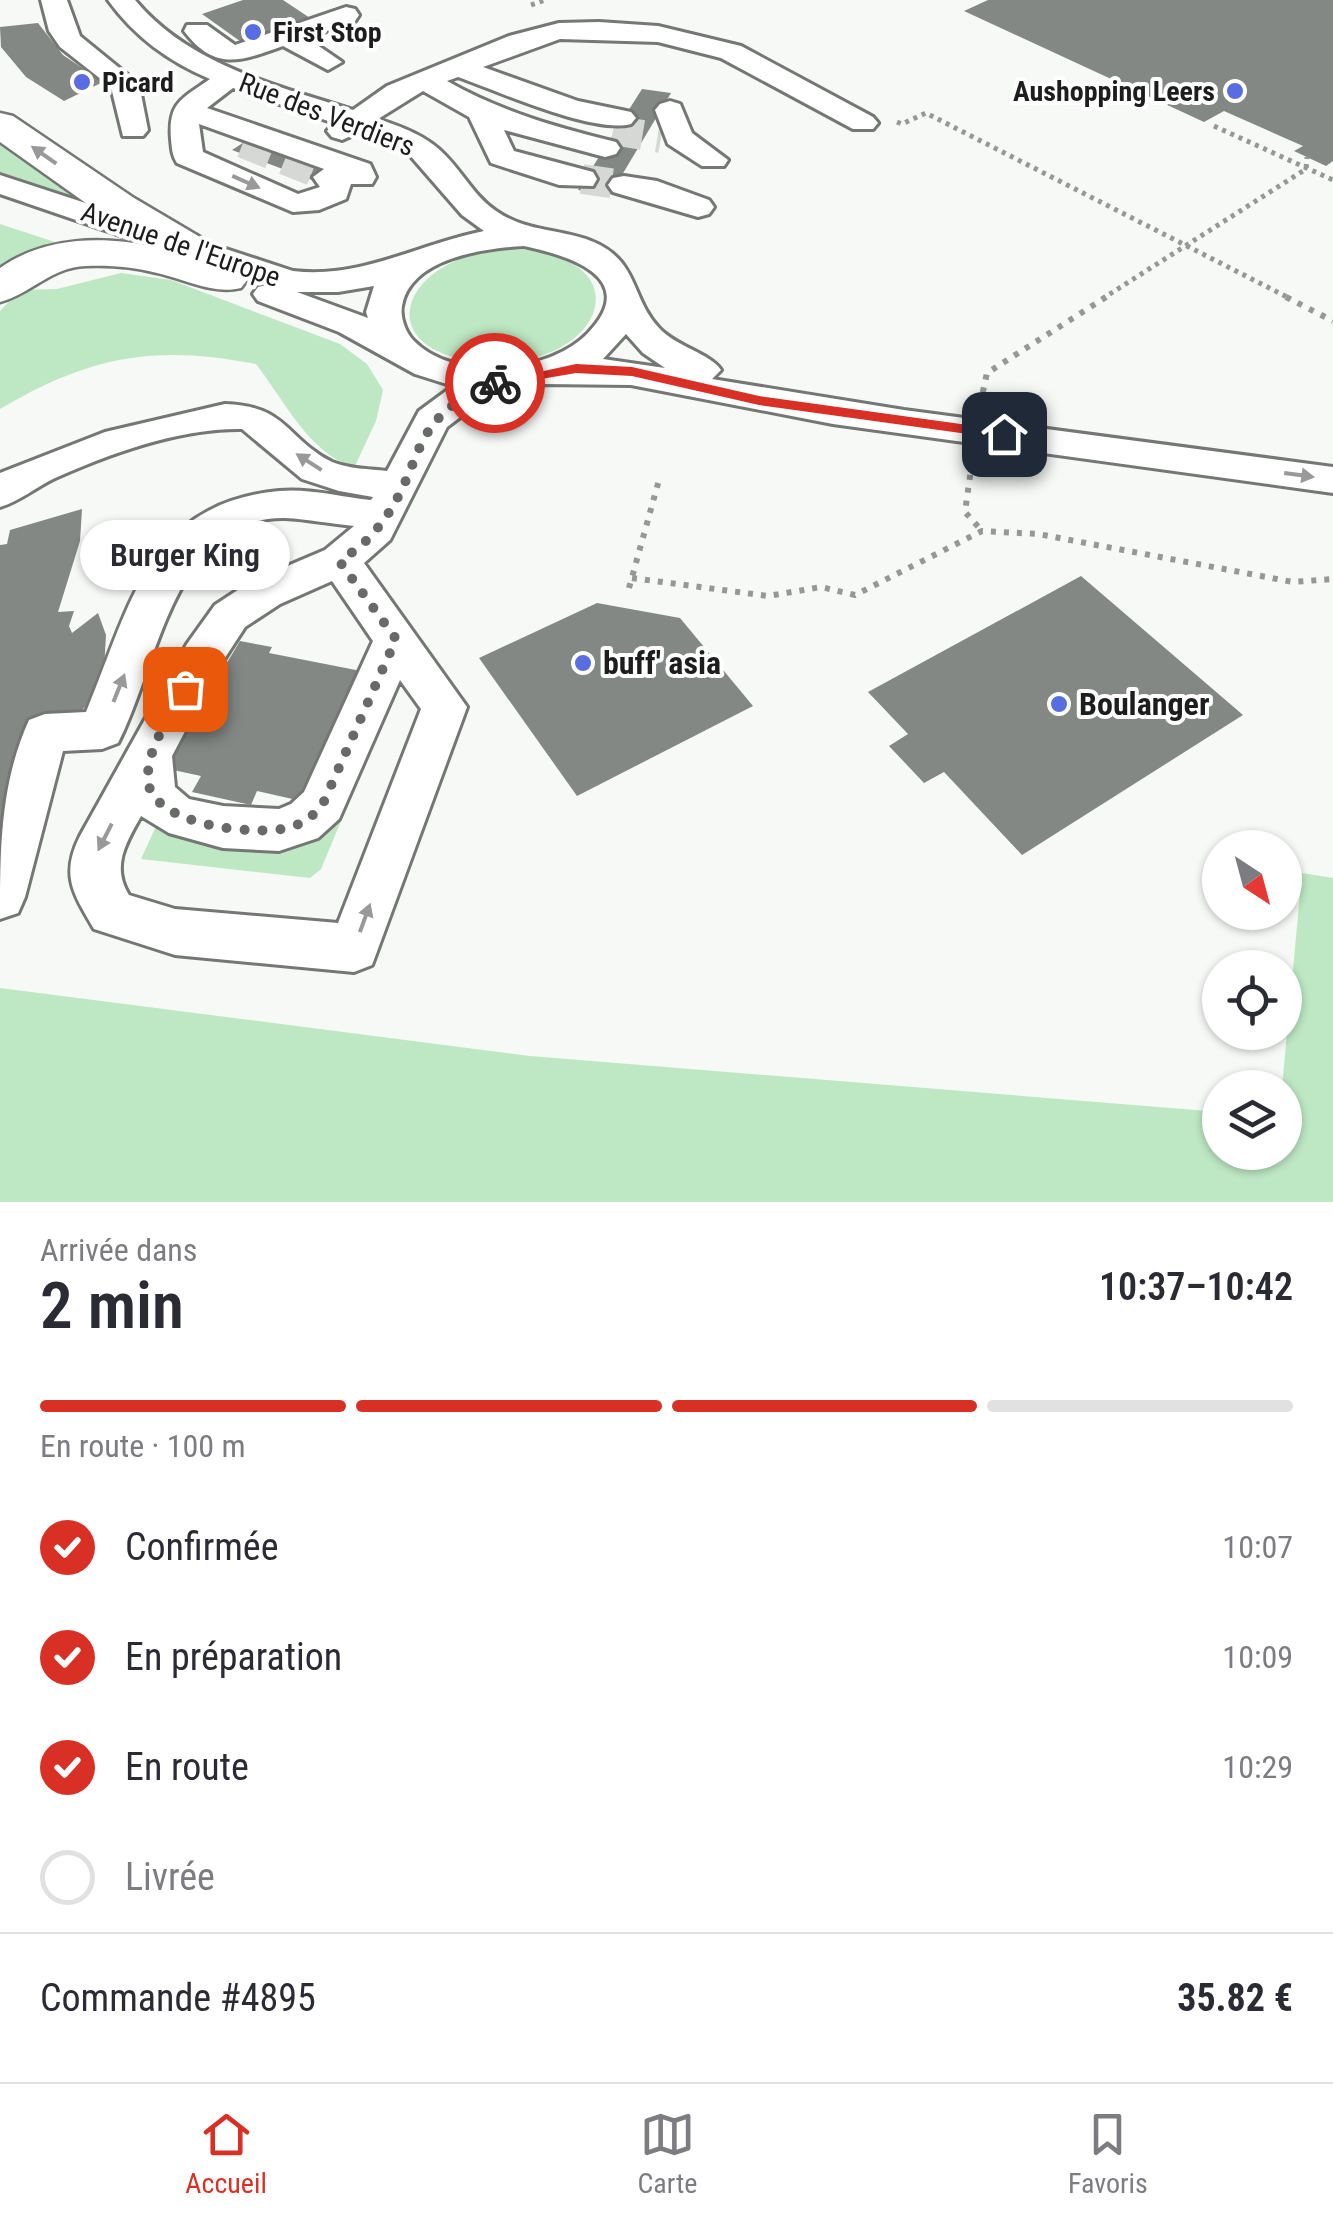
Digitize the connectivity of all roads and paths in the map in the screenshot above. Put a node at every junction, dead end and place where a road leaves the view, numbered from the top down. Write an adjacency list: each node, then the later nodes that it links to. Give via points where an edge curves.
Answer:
1 (54, 0): 20 (street, via 57,22 72,46 125,84)
2 (96, 0): 15 (street, Rue des Verdiers, via 109,22 145,52)
3 (121, 0): 15 (street, Rue des Verdiers, via 164,44)
4 (544, 0): 6 (path)
5 (607, 3): 9 (street)
6 (531, 5)
7 (346, 15): 10 (street)
8 (180, 19): 10 (street, via 232,55)
9 (568, 30): 12 (street, via 684,38); 13 (street, via 541,34)
10 (286, 36): 11 (street)
11 (328, 62)
12 (772, 72): 13 (street, via 556,42 525,46); 17 (street)
13 (477, 74): 14 (street); 14 (street, via 606,140 552,156)
14 (427, 82): 16 (street)
15 (229, 83): 16 (street, Rue des Verdiers); 21 (street, via 203,104); 22 (street, via 187,109)
16 (359, 118): 30 (street, Rue des Verdiers, via 419,147 472,211); 33 (street, Rue des Verdiers, via 423,178 444,220)
17 (877, 121): 31 (path, via 902,124 926,113)
18 (0, 124): 32 (highway, one-way to 18)
19 (1214, 126): 25 (path)
20 (134, 130)
21 (219, 131): 22 (street); 22 (street, one-way to 21, via 188,157 293,203 308,203 332,185 361,178 359,171)
22 (187, 144)
23 (678, 153): 29 (street)
24 (1307, 157): 25 (path)
25 (1306, 168): 26 (path); 31 (path)
26 (1333, 180)
27 (0, 184): 32 (street, Avenue de l'Europe)
28 (0, 198): 34 (street, Avenue de l'Europe)
29 (693, 205)
30 (524, 236): 33 (street, via 469,241); 36 (street, via 574,246 600,260 618,279)
31 (1186, 245): 37 (path); 41 (path, via 987,373)
32 (184, 246): 33 (street, Avenue de l'Europe, via 318,284 375,276)
33 (429, 256): 38 (street, via 399,278 387,301 386,324)
34 (226, 279): 35 (highway, via 105,251 35,265); 38 (street, Avenue de l'Europe, via 339,319)
35 (0, 289)
36 (624, 302): 39 (street, via 618,326 597,349); 41 (street, via 644,337 697,369)
37 (1333, 320)
38 (405, 352): 40 (street, via 462,377); 42 (street, via 422,371)
39 (546, 373): 40 (street); 41 (street, via 632,372 759,401)
40 (504, 379): 42 (street, via 467,394)
41 (978, 419): 43 (street); 45 (street, one-way to 45); 48 (path, via 964,512)
42 (432, 420): 47 (street)
43 (1333, 450)
44 (658, 480): 50 (path)
45 (1333, 480)
46 (0, 493): 47 (street, one-way to 46, via 306,465 246,416 202,418 42,466)
47 (393, 501): 49 (street, via 376,530); 55 (street, one-way to 47, via 45,733 102,730 167,569 192,538 232,514 282,504)
48 (982, 531): 50 (path, via 855,595 820,587 768,596); 51 (path, via 1038,534 1292,582)
49 (340, 562): 53 (street); 54 (street, via 265,593 230,616)
50 (632, 578): 52 (path)
51 (1333, 579)
52 (628, 588)
53 (396, 639): 54 (street, via 322,806 308,821 266,832 182,818 163,808 148,786); 54 (street, one-way to 53, via 97,851 94,883 112,913 175,932 354,948 444,707)
54 (149, 755)
55 (0, 896)

